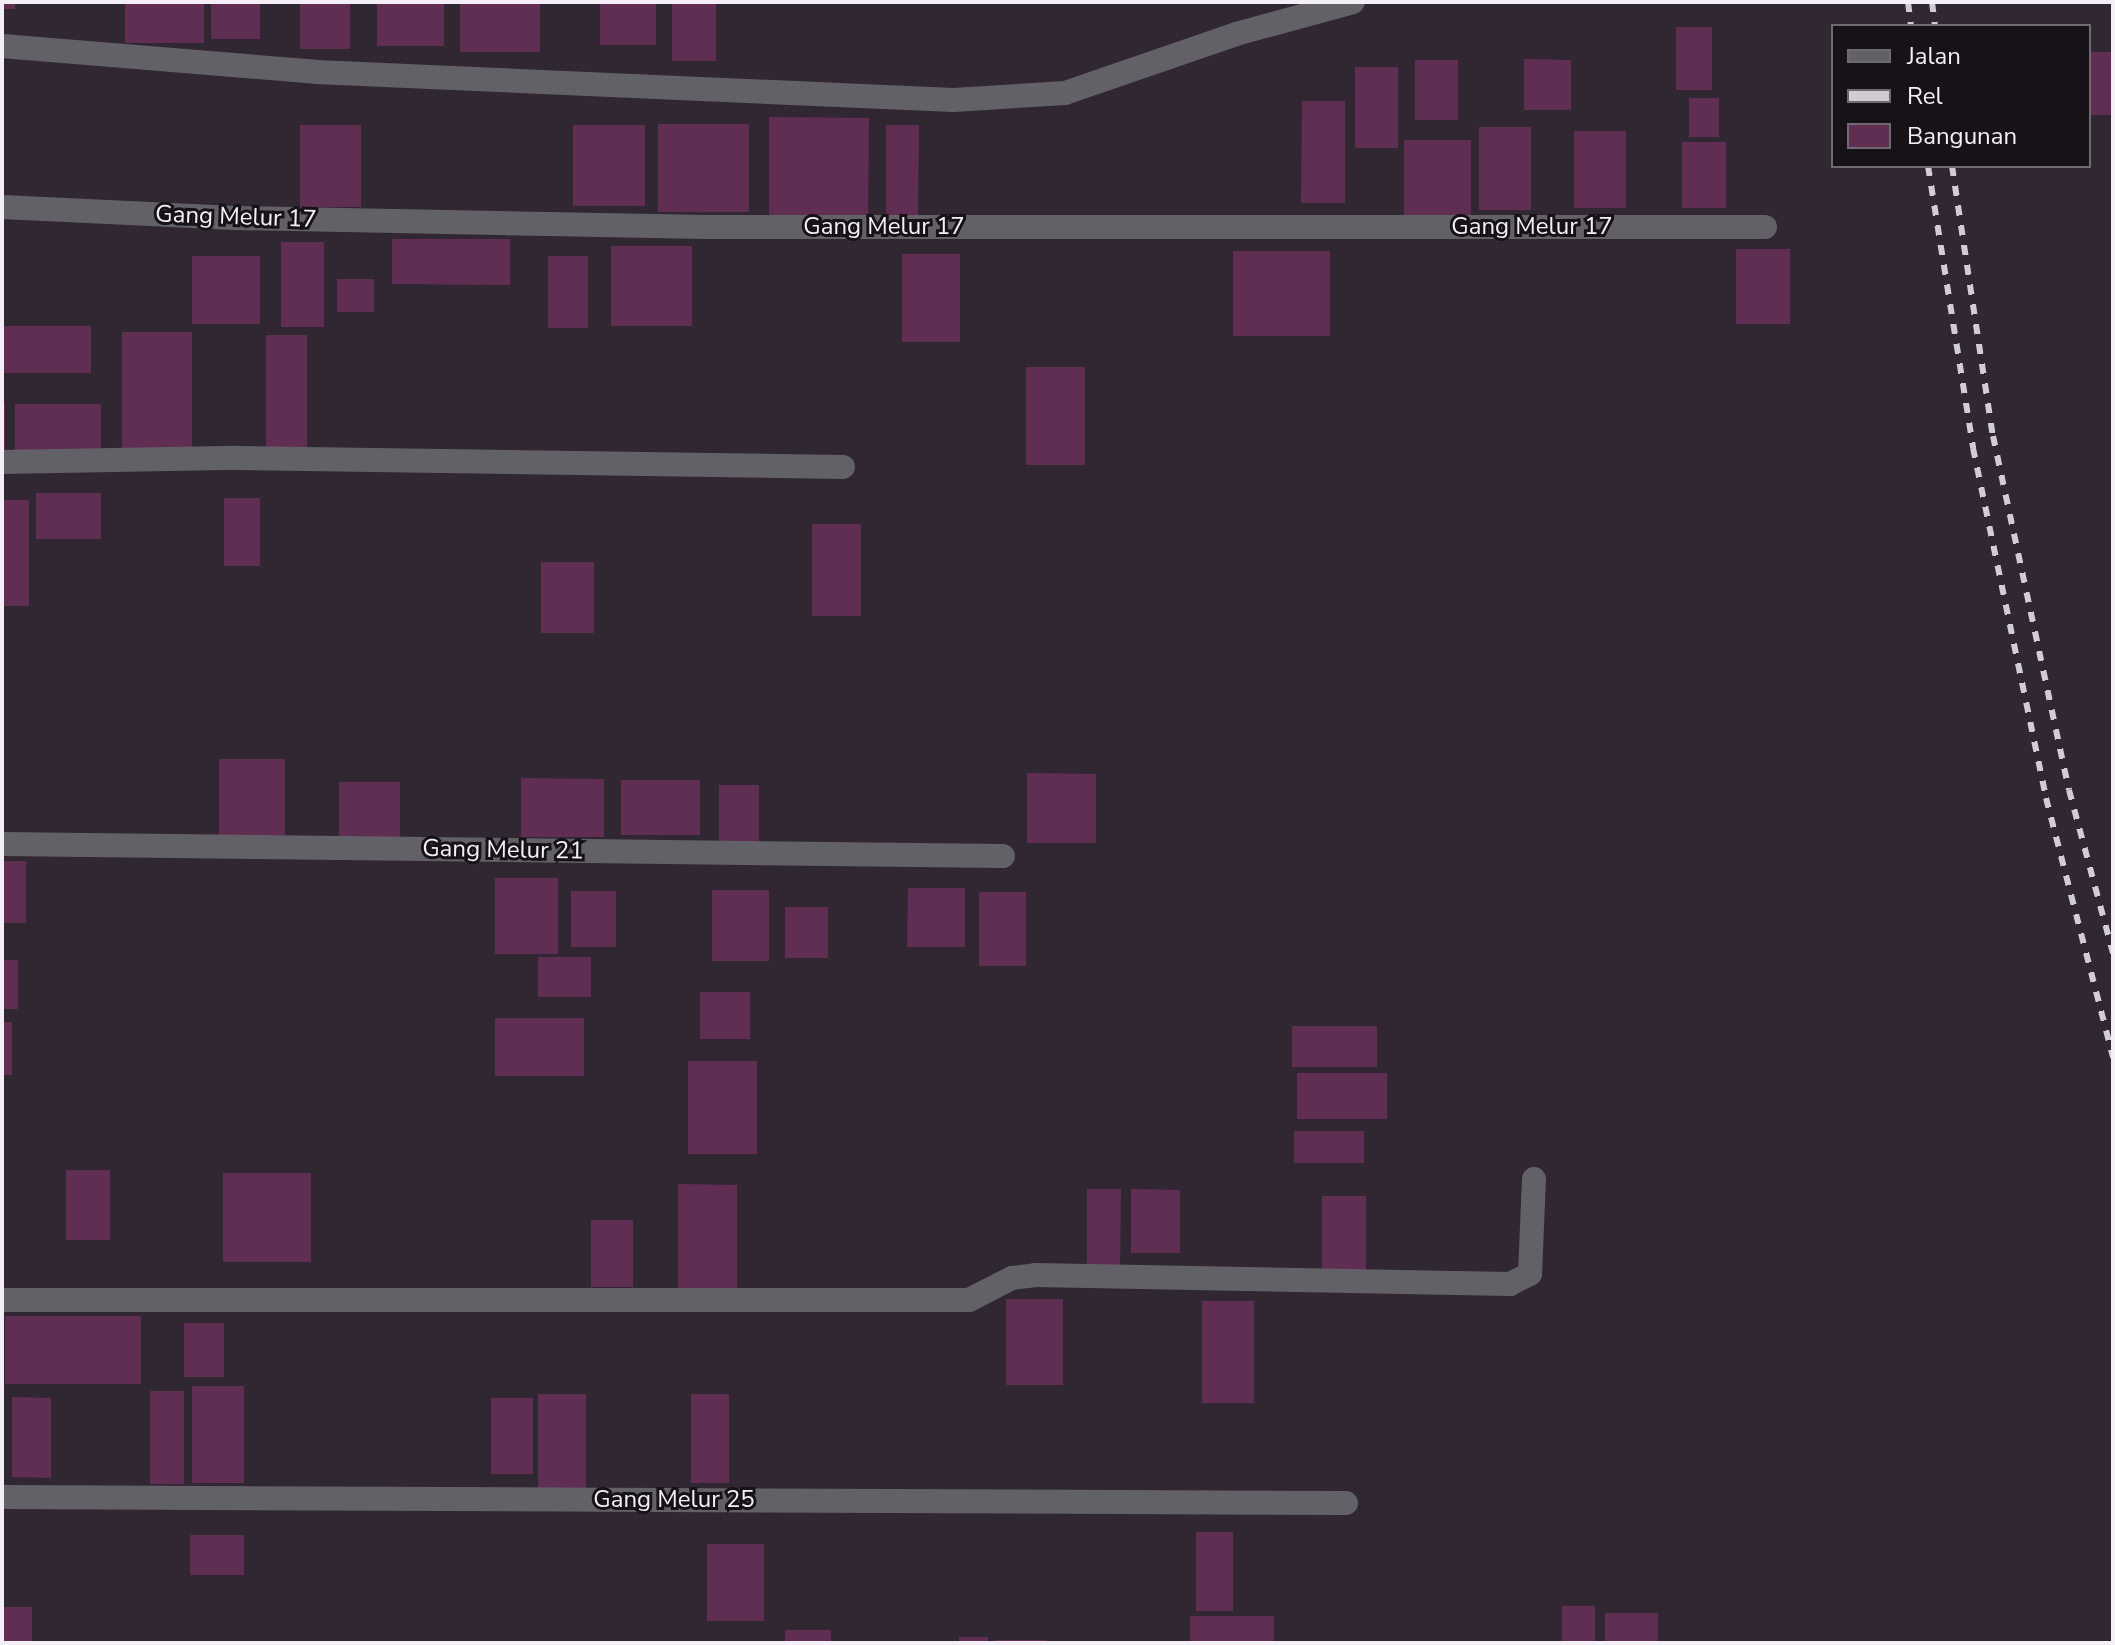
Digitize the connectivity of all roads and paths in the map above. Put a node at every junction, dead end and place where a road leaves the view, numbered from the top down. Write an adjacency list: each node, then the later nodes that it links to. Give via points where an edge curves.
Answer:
1 (1353, 2): 2 (street, via 1236,34 1065,93 953,100 316,72)
2 (2, 46)
3 (2, 207): 4 (street, Gang Melur 17, via 235,218 706,227)
4 (1765, 227)
5 (2, 462): 6 (street, via 239,458)
6 (843, 467)
7 (2, 844): 8 (street, Gang Melur 21)
8 (1003, 856)
9 (1534, 1179): 10 (street, via 1530,1274 1510,1284 1036,1275 1012,1278 969,1300)
10 (2, 1300)
11 (2, 1497): 12 (street, Gang Melur 25)
12 (1346, 1503)

